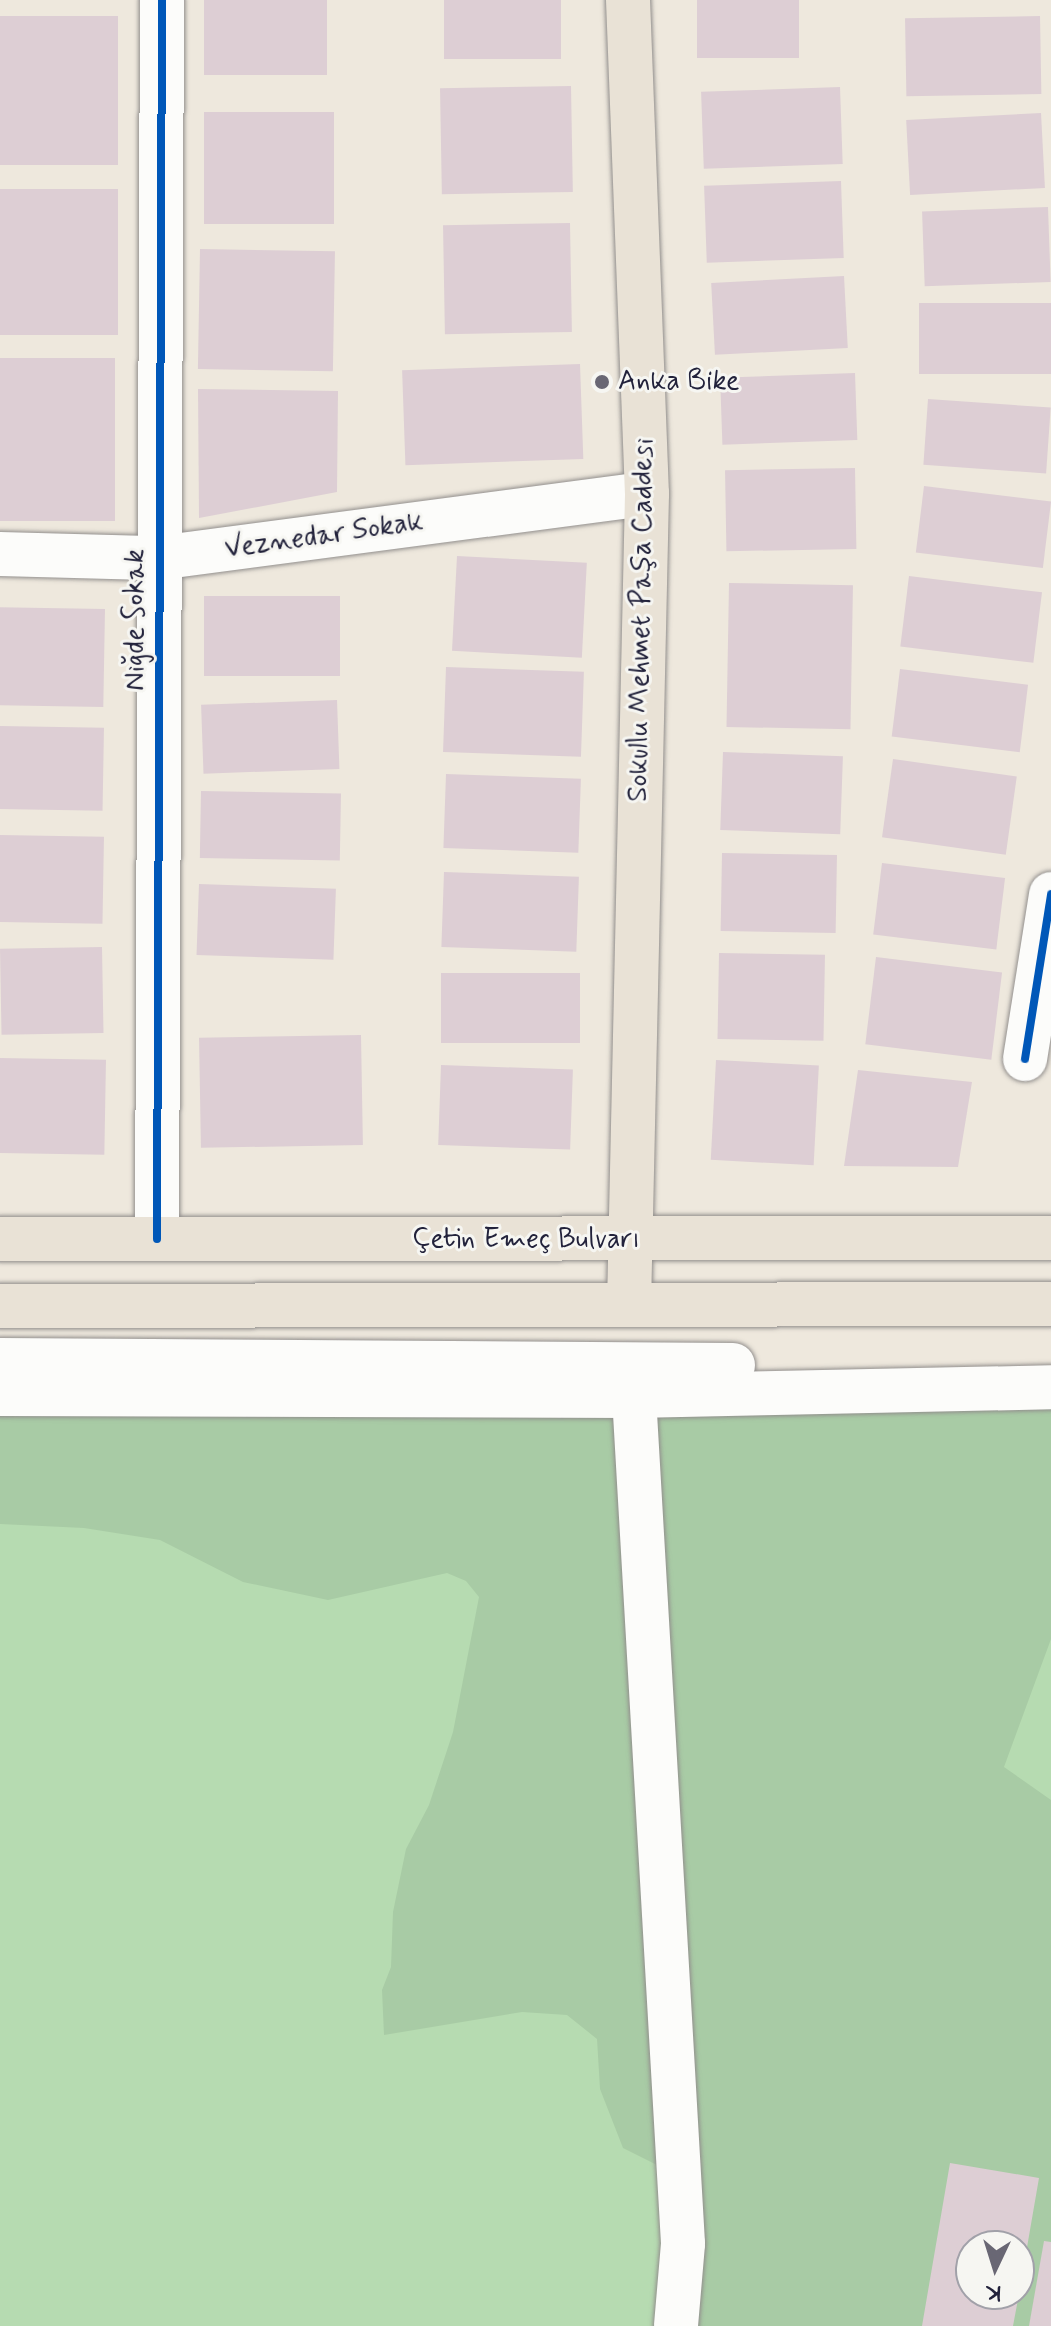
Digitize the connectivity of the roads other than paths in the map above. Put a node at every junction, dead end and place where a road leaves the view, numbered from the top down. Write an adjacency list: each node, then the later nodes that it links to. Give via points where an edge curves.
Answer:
1 (162, 0): 5 (street, Niğde Sokak)
2 (628, 0): 3 (main road, Sokullu Mehmet Paşa Caddesi)
3 (647, 494): 5 (street, Veznedar Sokak); 11 (main road, Sokullu Mehmet Paşa Caddesi)
4 (0, 554): 5 (street, Veznedar Sokak)
5 (158, 558): 10 (street, Niğde Sokak)
6 (1051, 894): 7 (street)
7 (1025, 1059)
8 (1051, 1238): 11 (main road, Çetin Emeç Bulvarı)
9 (0, 1239): 10 (main road, Çetin Emeç Bulvarı)
10 (157, 1239): 11 (main road, Çetin Emeç Bulvarı)
11 (631, 1241): 12 (main road, Sokullu Mehmet Paşa Caddesi)
12 (629, 1304): 13 (main road); 14 (main road)
13 (1051, 1304)
14 (0, 1306)
15 (0, 1360): 16 (street, via 875,1365)
16 (1051, 1361)
17 (1051, 1387): 19 (street)
18 (0, 1394): 19 (street)
19 (634, 1396): 20 (street, via 683,2244)
20 (676, 2326)

